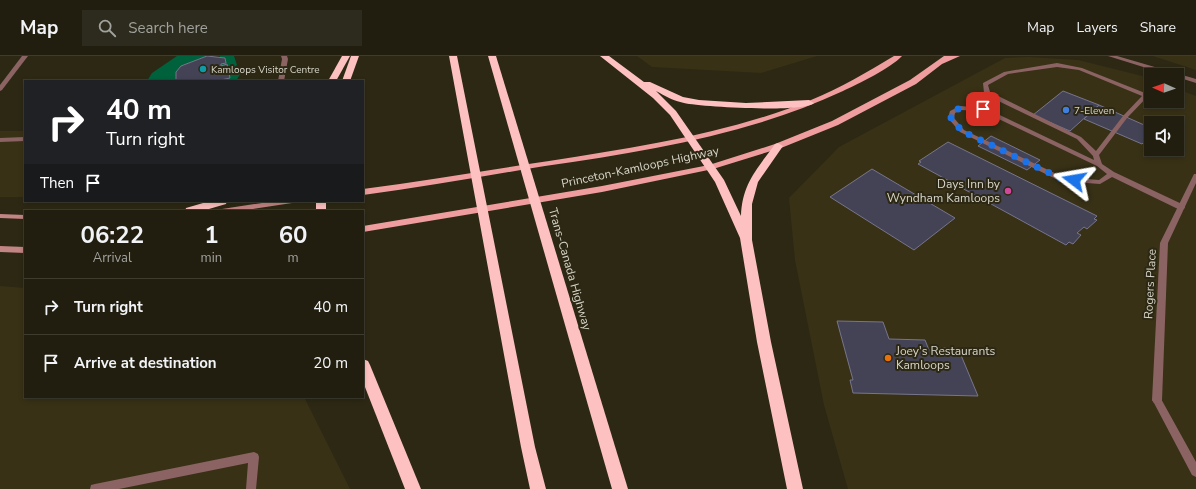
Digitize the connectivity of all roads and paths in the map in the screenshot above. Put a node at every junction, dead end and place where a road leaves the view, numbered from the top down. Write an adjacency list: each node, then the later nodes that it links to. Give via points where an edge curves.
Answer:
1 (25, 56): 19 (street)
2 (284, 56): 15 (street)
3 (346, 56): 16 (highway)
4 (355, 56): 17 (highway)
5 (453, 56): 45 (highway)
6 (492, 56): 52 (highway, Trans-Canada Highway)
7 (604, 56): 14 (highway)
8 (899, 56): 22 (main road, Princeton-Kamloops Highway, via 852,84)
9 (957, 56): 11 (main road, Princeton-Kamloops Highway)
10 (1111, 56): 12 (street)
11 (945, 59): 26 (main road, Princeton-Kamloops Highway, via 913,82 881,100 835,123)
12 (1151, 68)
13 (1184, 78): 18 (street)
14 (633, 79): 22 (highway, via 683,99 712,103 743,106); 23 (highway, via 673,113)
15 (281, 80)
16 (333, 80)
17 (346, 80)
18 (1196, 81)
19 (0, 89)
20 (1144, 91): 27 (street, via 1080,69 1057,65 1006,73 985,84 990,95 1079,138)
21 (1144, 98): 27 (street, via 1125,116)
22 (809, 103): 23 (main road, Princeton-Kamloops Highway, via 770,118)
23 (690, 138): 29 (highway); 32 (main road, Princeton-Kamloops Highway)
24 (0, 140): 25 (street)
25 (24, 140)
26 (778, 146): 29 (main road, Princeton-Kamloops Highway); 41 (highway, via 753,182 747,204)
27 (1096, 155): 28 (street)
28 (1099, 165): 30 (street); 30 (street, via 983,109 960,108 952,112 951,118 962,131 1062,179 1100,182)
29 (710, 167): 40 (main road, Princeton-Kamloops Highway, via 602,189); 41 (highway, via 724,188)
30 (1112, 174): 35 (street)
31 (1196, 176): 35 (street, Rogers Place)
32 (364, 192)
33 (219, 202): 36 (highway)
34 (285, 202): 37 (main road)
35 (1181, 208): 46 (street, Rogers Place, via 1164,243 1157,400)
36 (193, 210)
37 (229, 210)
38 (0, 216): 39 (main road)
39 (24, 217)
40 (364, 229)
41 (746, 240): 53 (highway, via 764,342)
42 (0, 249): 43 (main road)
43 (24, 250)
44 (364, 368): 49 (highway)
45 (528, 447): 50 (highway); 51 (highway)
46 (1196, 472)
47 (95, 489): 48 (street, via 254,457)
48 (250, 489)
49 (413, 489)
50 (532, 489)
51 (538, 489)
52 (620, 489)
53 (795, 489)

